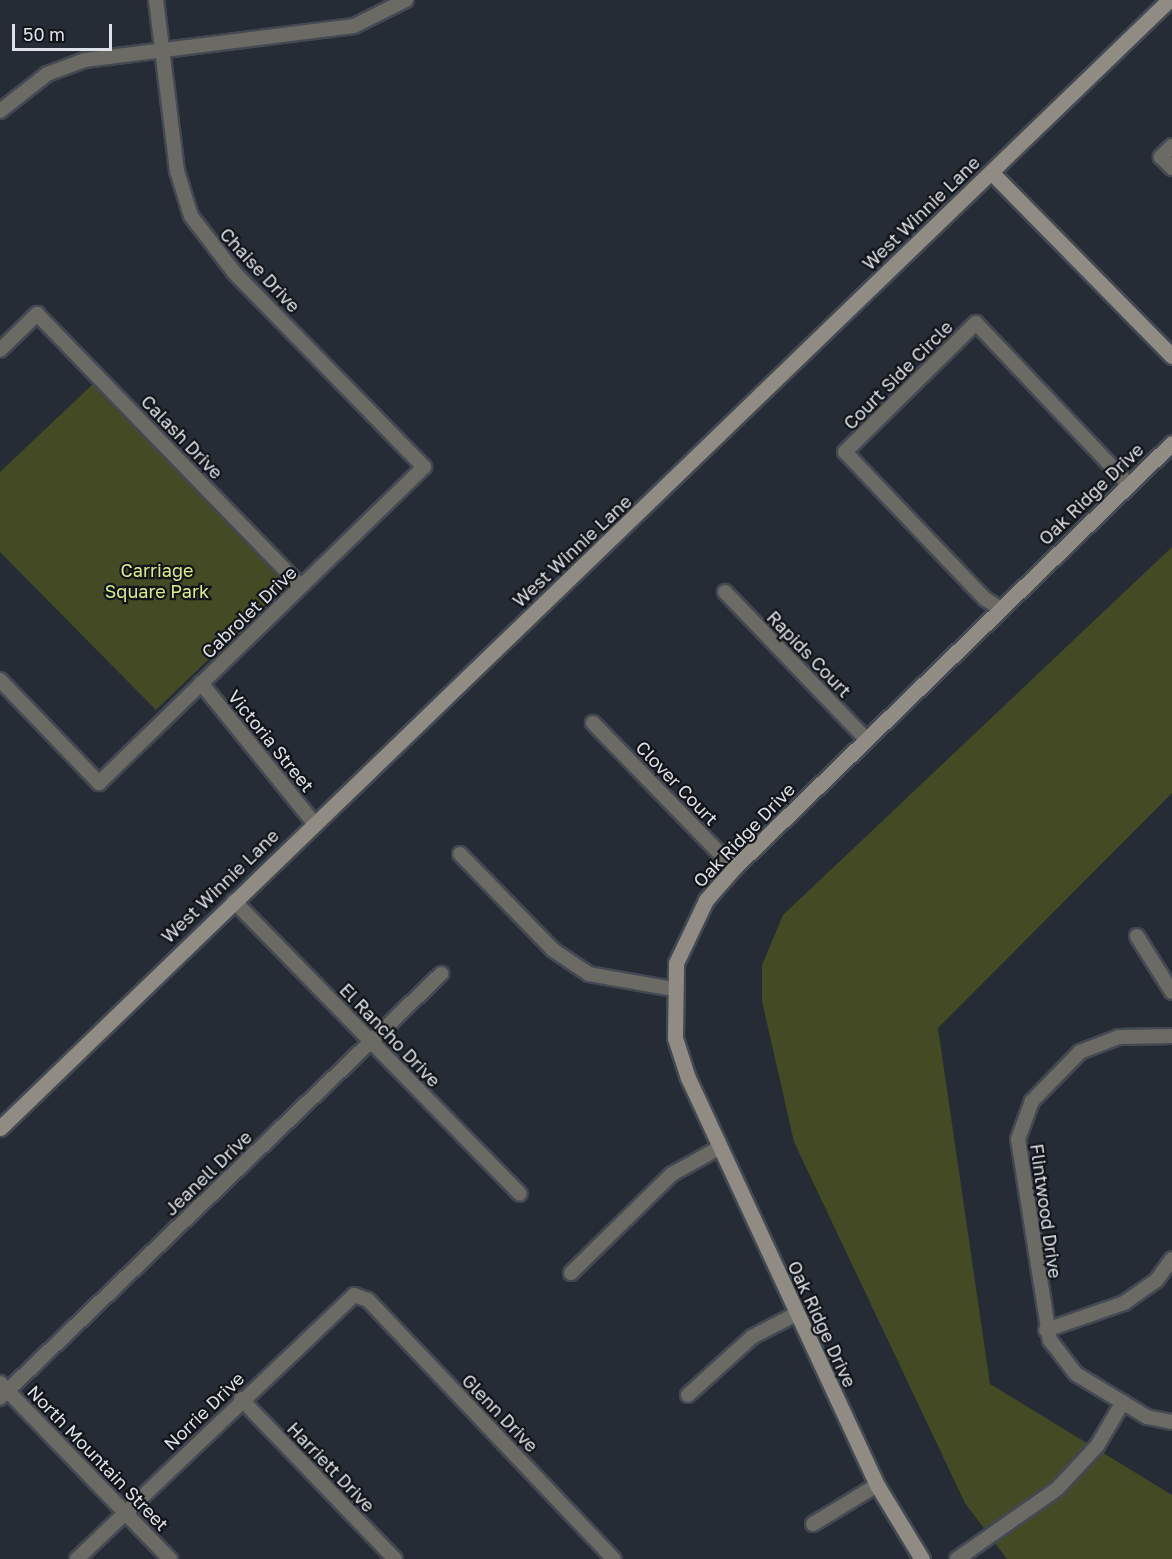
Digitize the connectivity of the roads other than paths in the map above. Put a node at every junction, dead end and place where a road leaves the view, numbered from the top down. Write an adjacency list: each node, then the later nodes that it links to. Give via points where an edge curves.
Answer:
1 (156, 0): 4 (street, Chaise Drive)
2 (406, 0): 4 (street, via 354,26)
3 (1169, 0): 8 (street, West Winnie Lane)
4 (162, 50): 5 (street, via 85,60 47,74); 12 (street, Chaise Drive, via 177,171 191,216 234,272)
5 (0, 111)
6 (1172, 147): 7 (street, via 1161,157)
7 (1172, 168)
8 (991, 172): 10 (street); 21 (street, West Winnie Lane)
9 (0, 350): 14 (street, Calash Drive, via 38,314)
10 (1172, 356)
11 (1172, 443): 13 (street, Oak Ridge Drive)
12 (424, 467): 14 (street, Cabrolet Drive)
13 (1129, 485): 16 (street, Oak Ridge Drive); 16 (street, Court Side Circle, via 975,324 845,452 985,599)
14 (301, 586): 18 (street, Cabrolet Drive)
15 (725, 592): 20 (street, Rapids Court)
16 (1001, 609): 20 (street, Oak Ridge Drive)
17 (0, 680): 18 (street, Cabrolet Drive, via 99,783)
18 (201, 683): 21 (street, Victoria Street)
19 (593, 723): 23 (street, Clover Court)
20 (867, 740): 23 (street, Oak Ridge Drive)
21 (313, 822): 24 (street, West Winnie Lane)
22 (460, 854): 27 (street, via 553,950 590,974)
23 (735, 868): 27 (street, Oak Ridge Drive, via 693,923)
24 (234, 901): 30 (street, El Rancho Drive); 31 (street, West Winnie Lane)
25 (1137, 936): 28 (street)
26 (441, 975): 30 (street, Jeanell Drive)
27 (673, 989): 32 (street, Oak Ridge Drive, via 675,1038)
28 (1172, 992)
29 (1172, 1036): 38 (street, Flintwood Drive, via 1098,1042 1032,1101 1022,1119 1018,1139)
30 (371, 1041): 33 (street, El Rancho Drive); 39 (street, Jeanell Drive)
31 (0, 1128)
32 (719, 1148): 35 (street, via 672,1174); 37 (street, Oak Ridge Drive)
33 (520, 1194)
34 (1172, 1259): 38 (street, via 1156,1281 1124,1303)
35 (571, 1273)
36 (358, 1295): 41 (street, Norrie Drive, via 348,1297); 50 (street, Glenn Drive)
37 (794, 1315): 40 (street, via 752,1337); 44 (street, Oak Ridge Drive)
38 (1046, 1330): 42 (street, Flintwood Drive, via 1076,1374)
39 (2, 1390): 45 (street, North Mountain Street)
40 (688, 1395)
41 (241, 1400): 45 (street, Norrie Drive); 49 (street, Harriett Drive)
42 (1123, 1402): 43 (street, Flintwood Drive, via 1147,1417); 52 (street, via 1097,1446 1057,1489)
43 (1172, 1422)
44 (877, 1485): 46 (street); 51 (street, Oak Ridge Drive)
45 (125, 1512): 47 (street, Norrie Drive); 48 (street, North Mountain Street)
46 (813, 1524)
47 (76, 1559)
48 (170, 1559)
49 (395, 1559)
50 (614, 1559)
51 (922, 1559)
52 (957, 1559)

